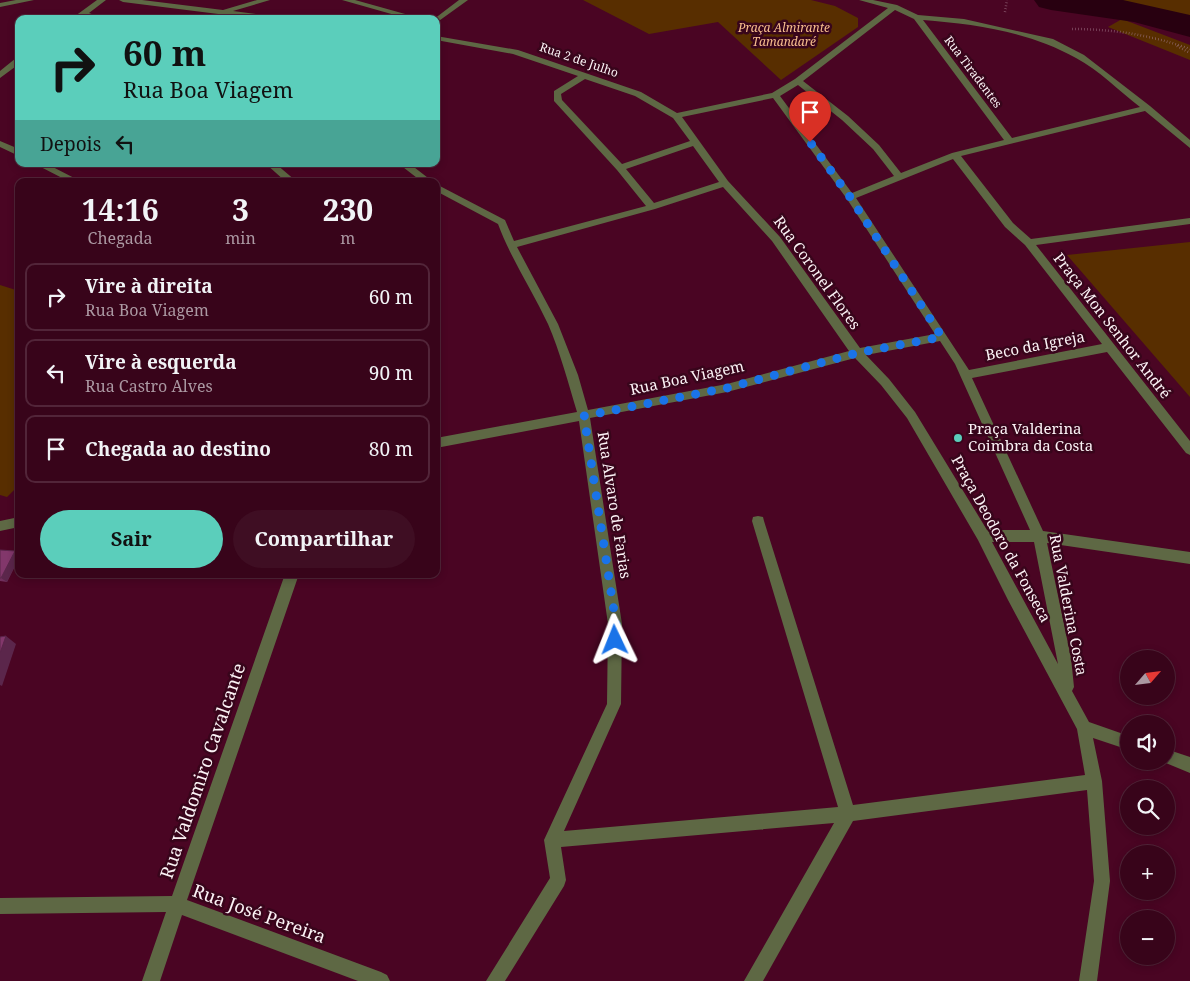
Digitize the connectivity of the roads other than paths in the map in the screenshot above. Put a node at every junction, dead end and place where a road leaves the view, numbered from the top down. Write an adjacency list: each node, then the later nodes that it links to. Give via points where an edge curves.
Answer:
1 (30, 0): 8 (street)
2 (102, 0): 11 (street)
3 (122, 0): 10 (street)
4 (266, 0): 10 (street)
5 (346, 0): 15 (street)
6 (464, 0): 16 (street)
7 (863, 0): 9 (street)
8 (0, 5)
9 (894, 7): 17 (street); 22 (street)
10 (220, 12): 14 (street)
11 (82, 13): 12 (street); 13 (street)
12 (80, 15)
13 (88, 15)
14 (246, 15)
15 (404, 15)
16 (440, 17)
17 (917, 17): 24 (street, via 1050,41 1081,57); 26 (street, Rua Tiradentes)
18 (440, 39): 21 (street, Rua 2 de Julho, via 515,52)
19 (15, 63): 20 (street)
20 (0, 75)
21 (584, 76): 25 (street, Rua 2 de Julho, via 638,94); 35 (street, via 557,93 558,101)
22 (798, 81): 23 (street); 39 (street, via 876,147)
23 (776, 95): 25 (street); 42 (street, Rua Valderina Costa)
24 (1147, 108): 26 (street); 29 (street)
25 (676, 116): 27 (street, Rua 2 de Julho)
26 (1009, 141): 31 (street)
27 (694, 142): 35 (street); 40 (street, Rua Coronel Flores)
28 (0, 144): 30 (street)
29 (1190, 145)
30 (15, 151)
31 (955, 155): 39 (street); 45 (street, Praça Mon Senhor André, via 1009,225)
32 (46, 167): 36 (street)
33 (275, 167): 37 (street)
34 (408, 167): 38 (street)
35 (620, 168): 43 (street)
36 (70, 178)
37 (287, 178)
38 (423, 178)
39 (900, 178): 42 (street)
40 (725, 183): 43 (street); 49 (street, Rua Coronel Flores, via 776,239)
41 (440, 189): 46 (street, Rua Alvaro de Farias, via 502,222)
42 (850, 197): 47 (street, Rua Valderina Costa)
43 (652, 207): 46 (street)
44 (1190, 221): 45 (street, Praça Mon Senhor André)
45 (1029, 243): 48 (street, Praça Mon Senhor André)
46 (511, 245): 51 (street, Rua Alvaro de Farias, via 553,324)
47 (942, 337): 49 (street, Rua Boa Viagem); 50 (street, Rua Valderina Costa)
48 (1110, 347): 50 (street, Beco da Igreja); 53 (street, Praça Mon Senhor André)
49 (857, 353): 51 (street, Rua Boa Viagem, via 727,388); 57 (street, Praça Deodoro da Fonseca, via 911,415)
50 (965, 375): 58 (street, Rua Valderina Costa)
51 (584, 416): 52 (street, Rua Boa Viagem); 68 (street, Rua Alvaro de Farias, via 616,624 614,704)
52 (440, 442)
53 (1190, 450)
54 (758, 521): 67 (street)
55 (15, 523): 56 (street)
56 (0, 526)
57 (983, 536): 58 (street); 61 (street, Praça Deodoro da Fonseca)
58 (1039, 536): 59 (street); 61 (street, Rua Valderina Costa, via 1064,658)
59 (1190, 558)
60 (291, 578): 69 (street, Rua Valdomiro Cavalcante)
61 (1067, 692): 62 (street, Praça Deodoro da Fonseca)
62 (1084, 726): 63 (street); 66 (street, Praça Deodoro da Fonseca)
63 (1120, 740)
64 (1175, 759): 65 (street)
65 (1190, 765)
66 (1094, 781): 67 (street); 75 (street, Praça Deodoro da Fonseca, via 1102,882)
67 (848, 814): 68 (street); 74 (street)
68 (552, 840): 73 (street, via 558,880)
69 (176, 904): 70 (street, Rua José Pereira); 71 (street, Rua Valdomiro Cavalcante); 72 (street, Rua José Pereira)
70 (0, 906)
71 (151, 981)
72 (381, 981)
73 (495, 981)
74 (753, 981)
75 (1088, 981)

